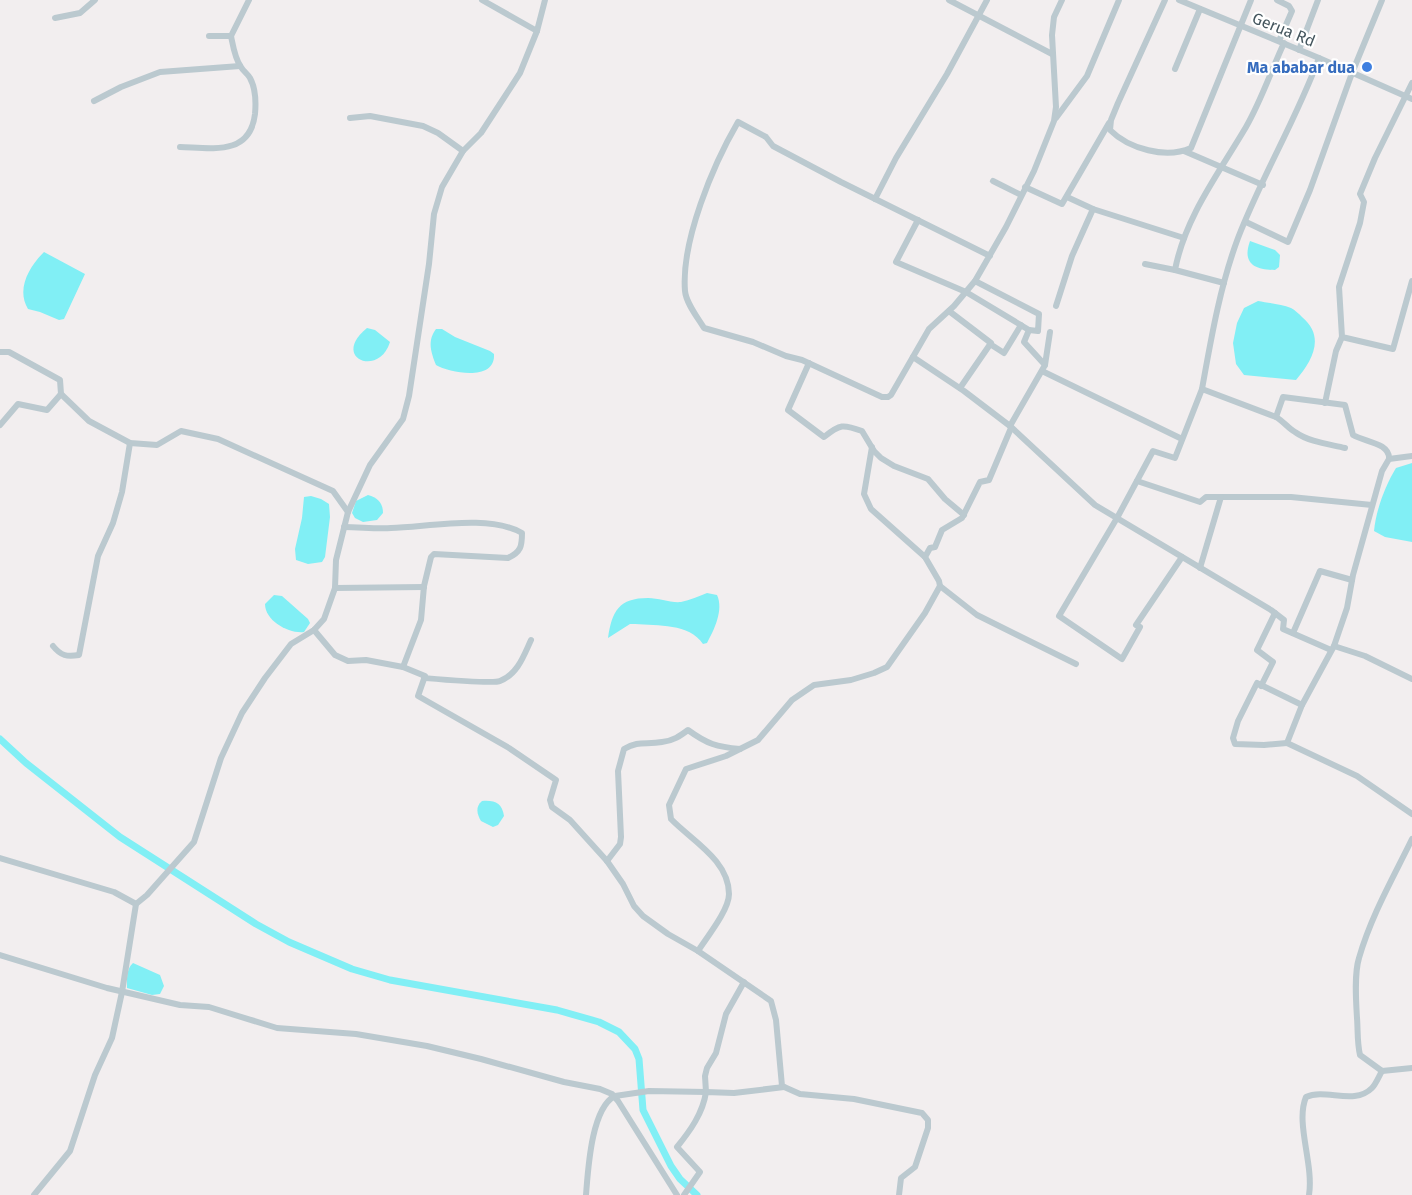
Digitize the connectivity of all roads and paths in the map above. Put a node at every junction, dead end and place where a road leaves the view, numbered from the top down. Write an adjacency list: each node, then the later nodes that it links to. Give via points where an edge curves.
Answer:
1 (95, 0): 17 (street, via 80,13)
2 (249, 0): 21 (street)
3 (482, 0): 19 (street)
4 (545, 0): 19 (street)
5 (949, 0): 16 (street)
6 (987, 0): 16 (street)
7 (1062, 0): 24 (street, via 1054,17)
8 (1119, 0): 34 (street, via 1087,76)
9 (1165, 0): 33 (street)
10 (1251, 0): 18 (street)
11 (1277, 0): 22 (street, via 1292,11)
12 (1318, 0): 23 (street)
13 (1382, 0): 28 (street)
14 (1184, 1): 15 (street, Gerua Rd)
15 (1200, 9): 18 (street, Gerua Rd); 27 (street)
16 (980, 16): 24 (street); 44 (street)
17 (55, 18)
18 (1240, 26): 22 (street, Gerua Rd); 37 (street, via 1191,148)
19 (537, 32): 36 (street, via 520,73 481,133)
20 (209, 36): 21 (street)
21 (231, 36): 26 (street)
22 (1282, 42): 23 (street, Gerua Rd); 38 (street, via 1247,126)
23 (1299, 50): 25 (street, Gerua Rd)
24 (1052, 54): 34 (street)
25 (1319, 58): 28 (street, Gerua Rd); 40 (street)
26 (240, 66): 31 (street, via 160,72); 35 (street, via 251,79 256,100 254,124 245,139 224,148)
27 (1174, 69)
28 (1352, 73): 30 (street, Gerua Rd); 47 (street, via 1288,242)
29 (1412, 83): 30 (street)
30 (1409, 98): 61 (street, via 1375,158 1360,194 1364,202 1360,223 1339,287)
31 (94, 101)
32 (351, 118): 36 (street, via 370,116 423,126)
33 (1111, 120): 37 (street, via 1110,129 1116,136 1141,149); 43 (street)
34 (1054, 121): 41 (street)
35 (180, 147)
36 (463, 151): 83 (street, via 442,187 434,214 404,419 369,465)
37 (1184, 151): 38 (street)
38 (1221, 166): 40 (street); 48 (street)
39 (993, 181): 42 (street)
40 (1263, 185): 47 (street)
41 (1025, 188): 42 (street); 43 (street, via 1062,204)
42 (1021, 195): 49 (street)
43 (1067, 197): 45 (street)
44 (875, 199): 46 (street); 65 (street, via 773,147 766,137 738,122 720,152 686,258 685,294 704,328)
45 (1094, 209): 48 (street); 56 (street, via 1072,256)
46 (918, 220): 49 (street); 55 (street, via 896,262)
47 (1246, 222): 54 (street)
48 (1184, 238): 51 (street)
49 (990, 256): 52 (street)
50 (1145, 264): 51 (street)
51 (1175, 270): 54 (street)
52 (975, 281): 55 (street); 59 (street, via 1039,314 1038,331)
53 (1412, 281): 61 (street, via 1393,349)
54 (1224, 283): 68 (street)
55 (966, 292): 57 (street); 58 (street)
56 (1056, 306)
57 (949, 311): 62 (street); 64 (street, via 929,329)
58 (1021, 325): 59 (street); 62 (street, via 1004,353)
59 (1029, 330): 66 (street, via 1024,342)
60 (1050, 332): 66 (street)
61 (1342, 337): 70 (street)
62 (990, 344): 67 (street)
63 (0, 352): 69 (street, via 9,352 60,380)
64 (913, 357): 65 (street, via 888,397); 67 (street)
65 (809, 363): 76 (street, via 788,410 824,437 837,427 847,426 862,431)
66 (1044, 368): 73 (street); 74 (street)
67 (960, 388): 73 (street)
68 (1202, 389): 71 (street); 74 (street)
69 (61, 394): 72 (street, via 47,410 18,404); 75 (street, via 89,421)
70 (1325, 403): 71 (street, via 1283,397); 79 (street, via 1345,405 1353,435 1386,448)
71 (1276, 417): 77 (street, via 1307,439)
72 (0, 425)
73 (1010, 427): 84 (street, via 989,480 980,482); 85 (street, via 1095,505)
74 (1182, 439): 80 (street, via 1175,458 1153,452)
75 (130, 443): 83 (street, via 157,446 181,431 219,439 333,491); 98 (street, via 122,492 98,556 79,655 59,654)
76 (872, 445): 84 (street, via 881,458 894,466 928,479); 87 (street, via 864,494 871,509)
77 (1345, 448)
78 (1412, 456): 79 (street)
79 (1389, 459): 82 (street)
80 (1137, 481): 81 (street, via 1200,502 1206,497); 85 (street)
81 (1221, 497): 82 (street, via 1291,497); 89 (street)
82 (1372, 505): 90 (street)
83 (348, 512): 86 (street)
84 (964, 515): 87 (street, via 942,530 935,547)
85 (1117, 518): 88 (street); 88 (street, via 1059,616 1122,659 1140,627 1136,625)
86 (344, 527): 92 (street, via 474,524 499,525 522,533 522,546 508,558 434,554); 93 (street, via 336,560)
87 (925, 557): 91 (street)
88 (1182, 557): 89 (street)
89 (1200, 568): 94 (street)
90 (1352, 580): 96 (street, via 1320,571); 99 (street)
91 (940, 586): 100 (street, via 977,615); 107 (street, via 887,667 851,680 806,689 758,740)
92 (424, 587): 93 (street); 101 (street, via 421,620)
93 (335, 588): 95 (street, via 324,619)
94 (1275, 613): 96 (street, via 1284,620 1283,628); 104 (street, via 1257,650 1273,662)
95 (314, 630): 101 (street, via 334,655 348,661); 112 (street, via 291,644 242,714 221,758 194,842)
96 (1293, 633): 99 (street)
97 (531, 640): 102 (street, via 513,673 499,682)
98 (53, 646)
99 (1333, 648): 103 (street, via 1365,656); 105 (street)
100 (1076, 664)
101 (403, 667): 102 (street)
102 (424, 678): 111 (street, via 418,696 556,780 550,800 552,807 570,820)
103 (1412, 679)
104 (1261, 686): 105 (street); 106 (street, via 1257,683 1238,721 1233,741)
105 (1302, 705): 106 (street)
106 (1287, 743): 108 (street, via 1357,776)
107 (740, 749): 111 (street, via 720,748 688,730 677,738 635,743 624,749 618,771 620,844); 113 (street, via 686,769 669,805 671,819 711,855 726,878 729,895)
108 (1412, 814)
109 (1412, 839): 118 (street, via 1378,904 1358,960 1360,1055)
110 (0, 858): 112 (street, via 114,892)
111 (607, 861): 113 (street, via 643,916)
112 (136, 904): 116 (street)
113 (698, 951): 115 (street)
114 (0, 955): 116 (street)
115 (744, 982): 119 (street, via 771,1001); 120 (street, via 726,1014 716,1053 705,1076)
116 (122, 992): 121 (street, via 209,1007 287,1030 336,1032 427,1046 590,1086); 122 (street, via 112,1038 95,1075 70,1151)
117 (1412, 1068): 118 (street)
118 (1382, 1071): 127 (street, via 1373,1087 1357,1096 1306,1097 1304,1131 1312,1181)
119 (784, 1087): 120 (street); 126 (street, via 800,1094 854,1099 922,1113 928,1128 915,1167 901,1178)
120 (706, 1092): 121 (street, via 649,1091); 125 (street, via 690,1131 677,1147 700,1172)
121 (615, 1096): 123 (street, via 603,1108 594,1130); 124 (street)
122 (34, 1195)
123 (586, 1195)
124 (677, 1195)
125 (684, 1195)
126 (899, 1195)
127 (1309, 1195)

